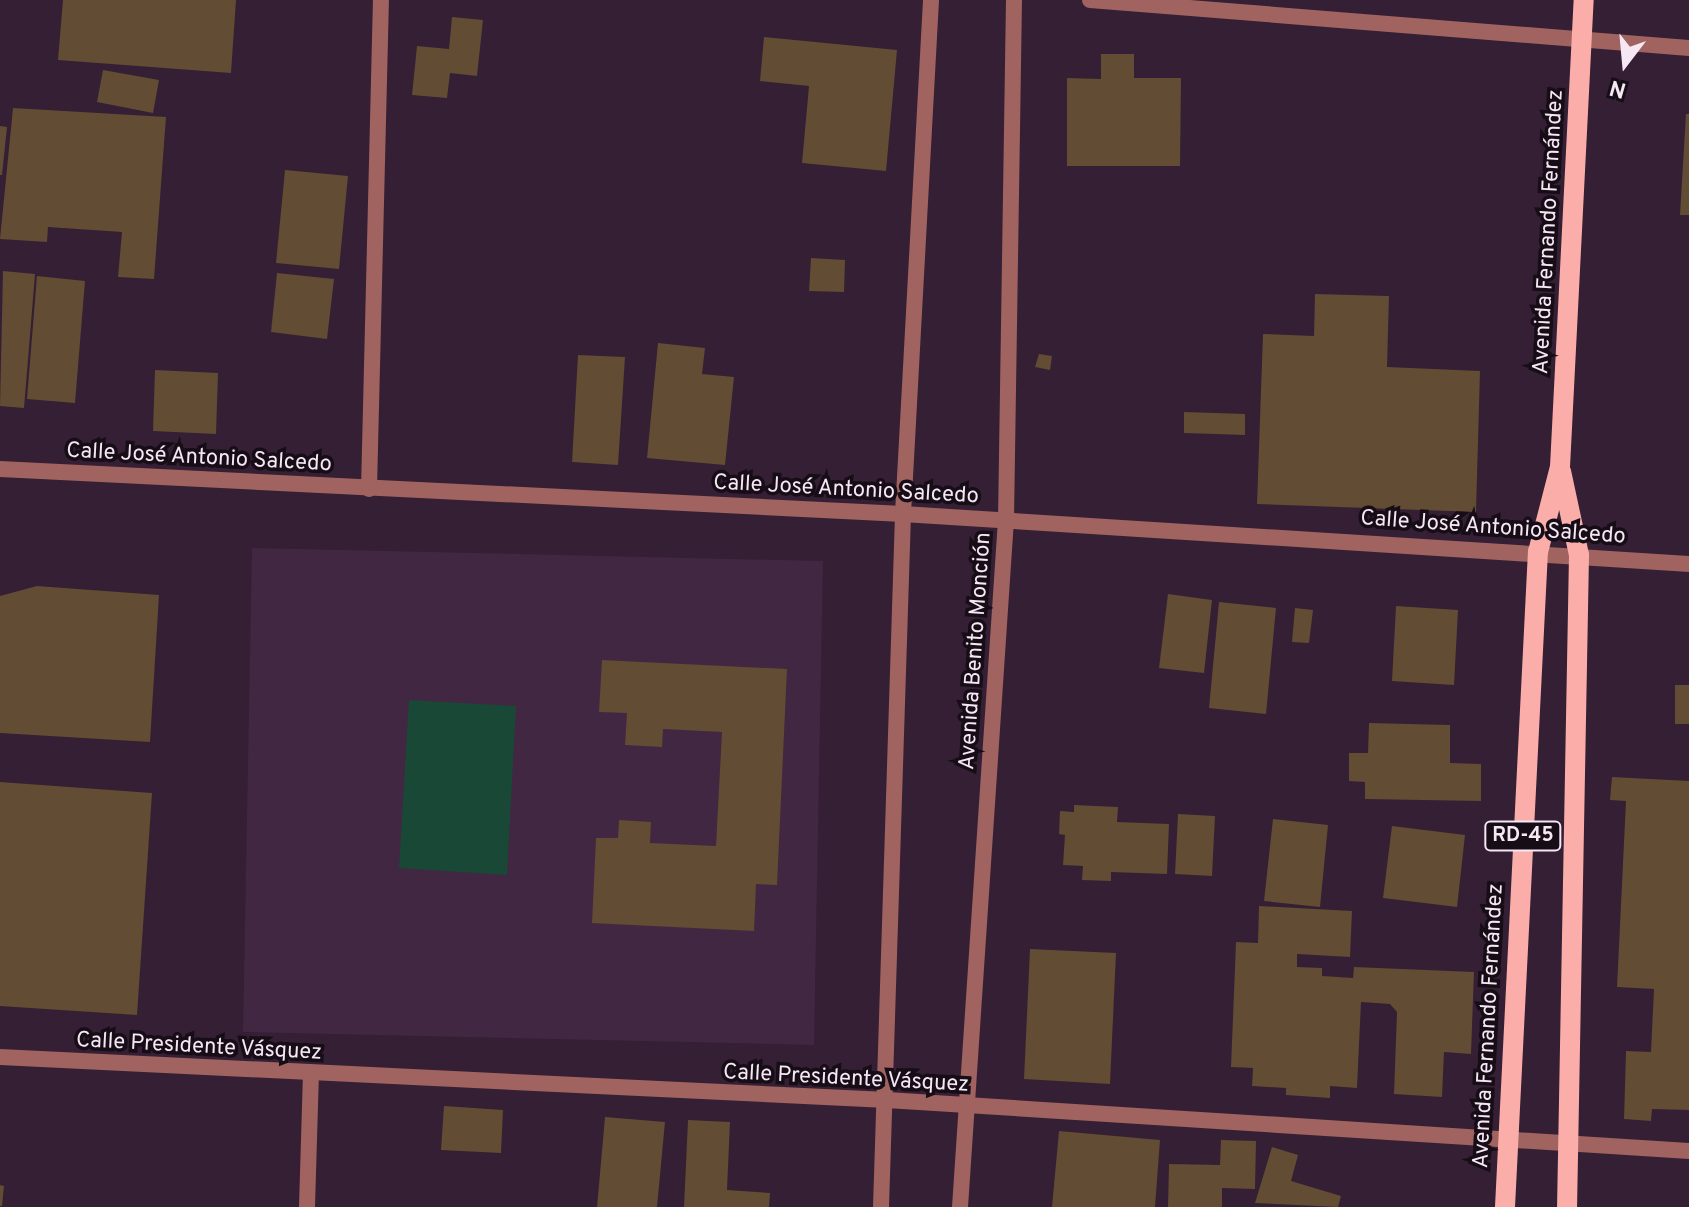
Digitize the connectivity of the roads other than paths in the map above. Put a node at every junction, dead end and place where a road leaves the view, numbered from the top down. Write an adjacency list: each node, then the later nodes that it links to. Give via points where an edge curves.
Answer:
1 (381, 0): 10 (street)
2 (931, 0): 11 (street)
3 (1014, 0): 12 (street, Avenida Benito Monción)
4 (1090, 0): 6 (street)
5 (1584, 0): 6 (main road, Avenida Fernando Fernández / RD-45)
6 (1583, 36): 7 (street); 8 (main road, Avenida Fernando Fernández / RD-45)
7 (1689, 48)
8 (1560, 467): 13 (main road, Avenida Fernando Fernández / RD-45); 14 (main road, Avenida Fernando Fernández / RD-45)
9 (0, 469): 10 (street, Calle José Antonio Salcedo)
10 (369, 489): 11 (street, Calle José Antonio Salcedo)
11 (903, 514): 12 (street, Calle José Antonio Salcedo); 18 (street)
12 (1006, 520): 13 (street, Calle José Antonio Salcedo); 19 (street, Avenida Benito Monción)
13 (1538, 552): 14 (street, Calle José Antonio Salcedo); 20 (main road, Avenida Fernando Fernández / RD-45)
14 (1579, 555): 15 (street, Calle José Antonio Salcedo); 21 (main road, Avenida Fernando Fernández / RD-45)
15 (1689, 564)
16 (0, 1057): 17 (street, Calle Presidente Vásquez)
17 (311, 1076): 18 (street, Calle Presidente Vásquez); 23 (street)
18 (887, 1100): 19 (street, Calle Presidente Vásquez); 24 (street)
19 (968, 1108): 20 (street, Calle Presidente Vásquez); 25 (street, Avenida Benito Monción)
20 (1507, 1140): 21 (street, Calle Presidente Vásquez); 26 (main road, Avenida Fernando Fernández / RD-45)
21 (1569, 1145): 22 (street, Calle Presidente Vásquez); 27 (main road, Avenida Fernando Fernández / RD-45)
22 (1689, 1151)
23 (307, 1207)
24 (881, 1207)
25 (960, 1207)
26 (1505, 1207)
27 (1567, 1207)

